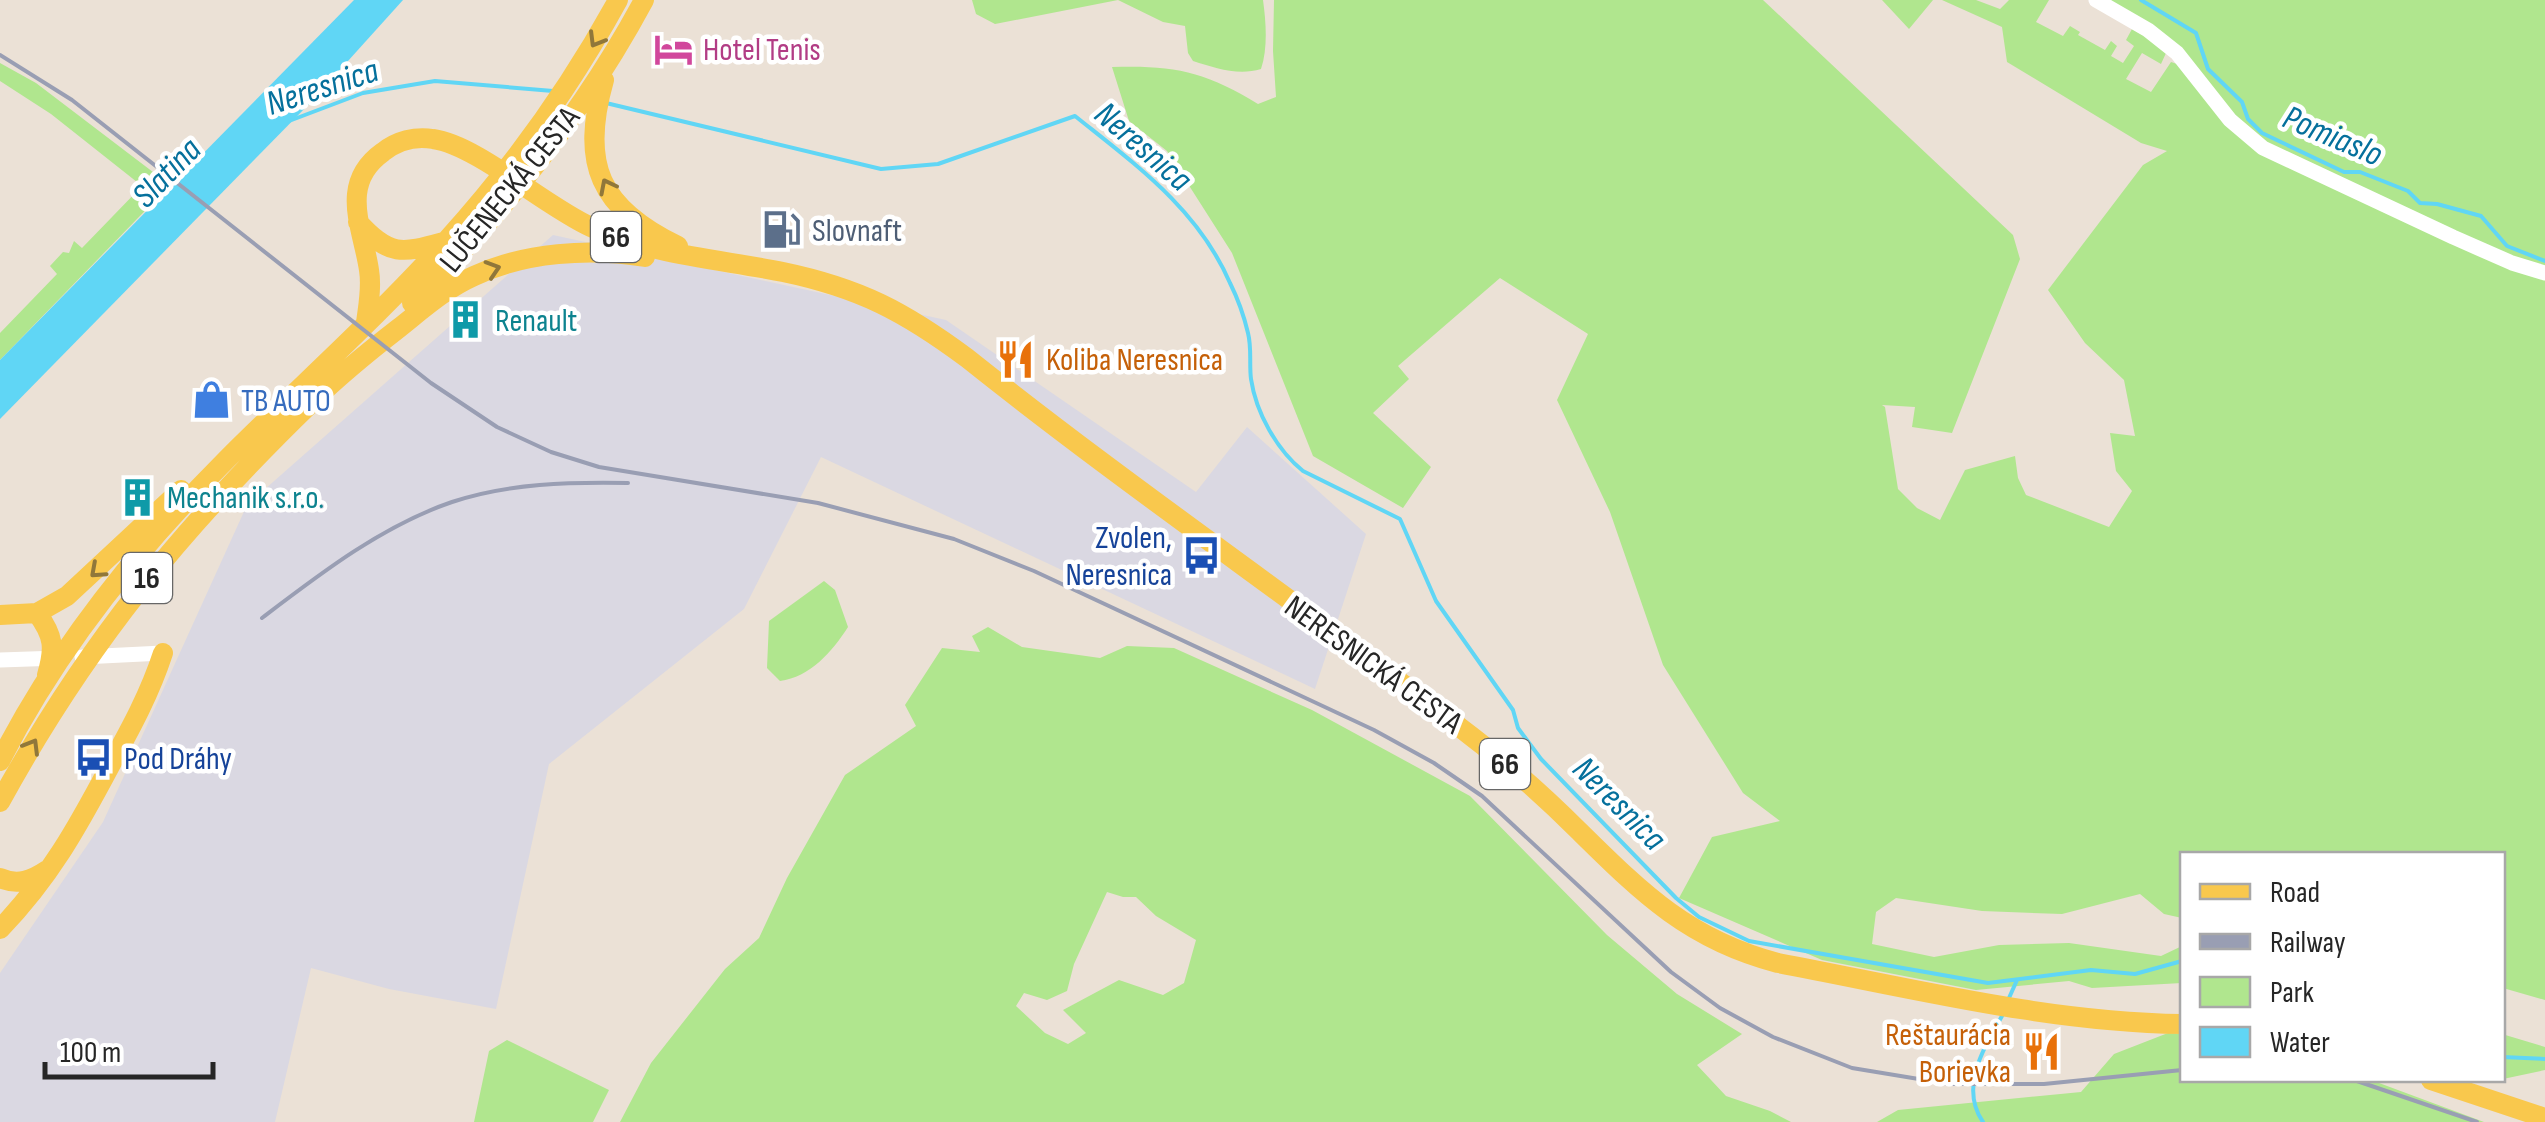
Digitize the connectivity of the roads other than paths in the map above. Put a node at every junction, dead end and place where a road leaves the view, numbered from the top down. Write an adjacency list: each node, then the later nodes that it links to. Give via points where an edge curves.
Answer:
1 (618, 0): 6 (main road, LUČENECKÁ CESTA / 16, one-way to 6, via 551,110)
2 (644, 0): 4 (main road, LUČENECKÁ CESTA / 16)
3 (2096, 0): 8 (street, via 2160,39 2230,120 2264,148 2454,238)
4 (584, 114): 7 (main road, one-way to 4, via 638,225 616,204); 10 (main road, LUČENECKÁ CESTA / 16)
5 (357, 220): 6 (main road, via 392,250); 7 (main road, 66, via 361,178 379,154 432,138 614,237); 9 (main road, via 370,275)
6 (447, 240): 9 (main road, LUČENECKÁ CESTA / 16)
7 (702, 258): 10 (main road, one-way to 7, via 452,288 515,262 586,253); 22 (main road, NERESNICKÁ CESTA / 66, via 814,280 880,301 922,325 1456,724 1642,894 1701,934 1778,963 2028,1010)
8 (2545, 273)
9 (366, 323): 11 (main road, 16)
10 (354, 361): 18 (main road, 16, one-way to 10, via 75,676 141,585 228,486)
11 (224, 462): 12 (main road, one-way to 12, via 193,478 67,596); 16 (main road, 16, via 134,564)
12 (37, 613): 13 (main road); 16 (main road, via 53,642)
13 (0, 615)
14 (163, 653): 15 (street); 19 (main road, via 140,710)
15 (0, 660)
16 (42, 690): 17 (main road, 16)
17 (0, 761)
18 (0, 802)
19 (52, 866): 20 (main road, via 26,881); 21 (main road)
20 (0, 878)
21 (0, 929)
22 (2180, 1024)
23 (2437, 1082): 24 (main road)
24 (2545, 1118)

